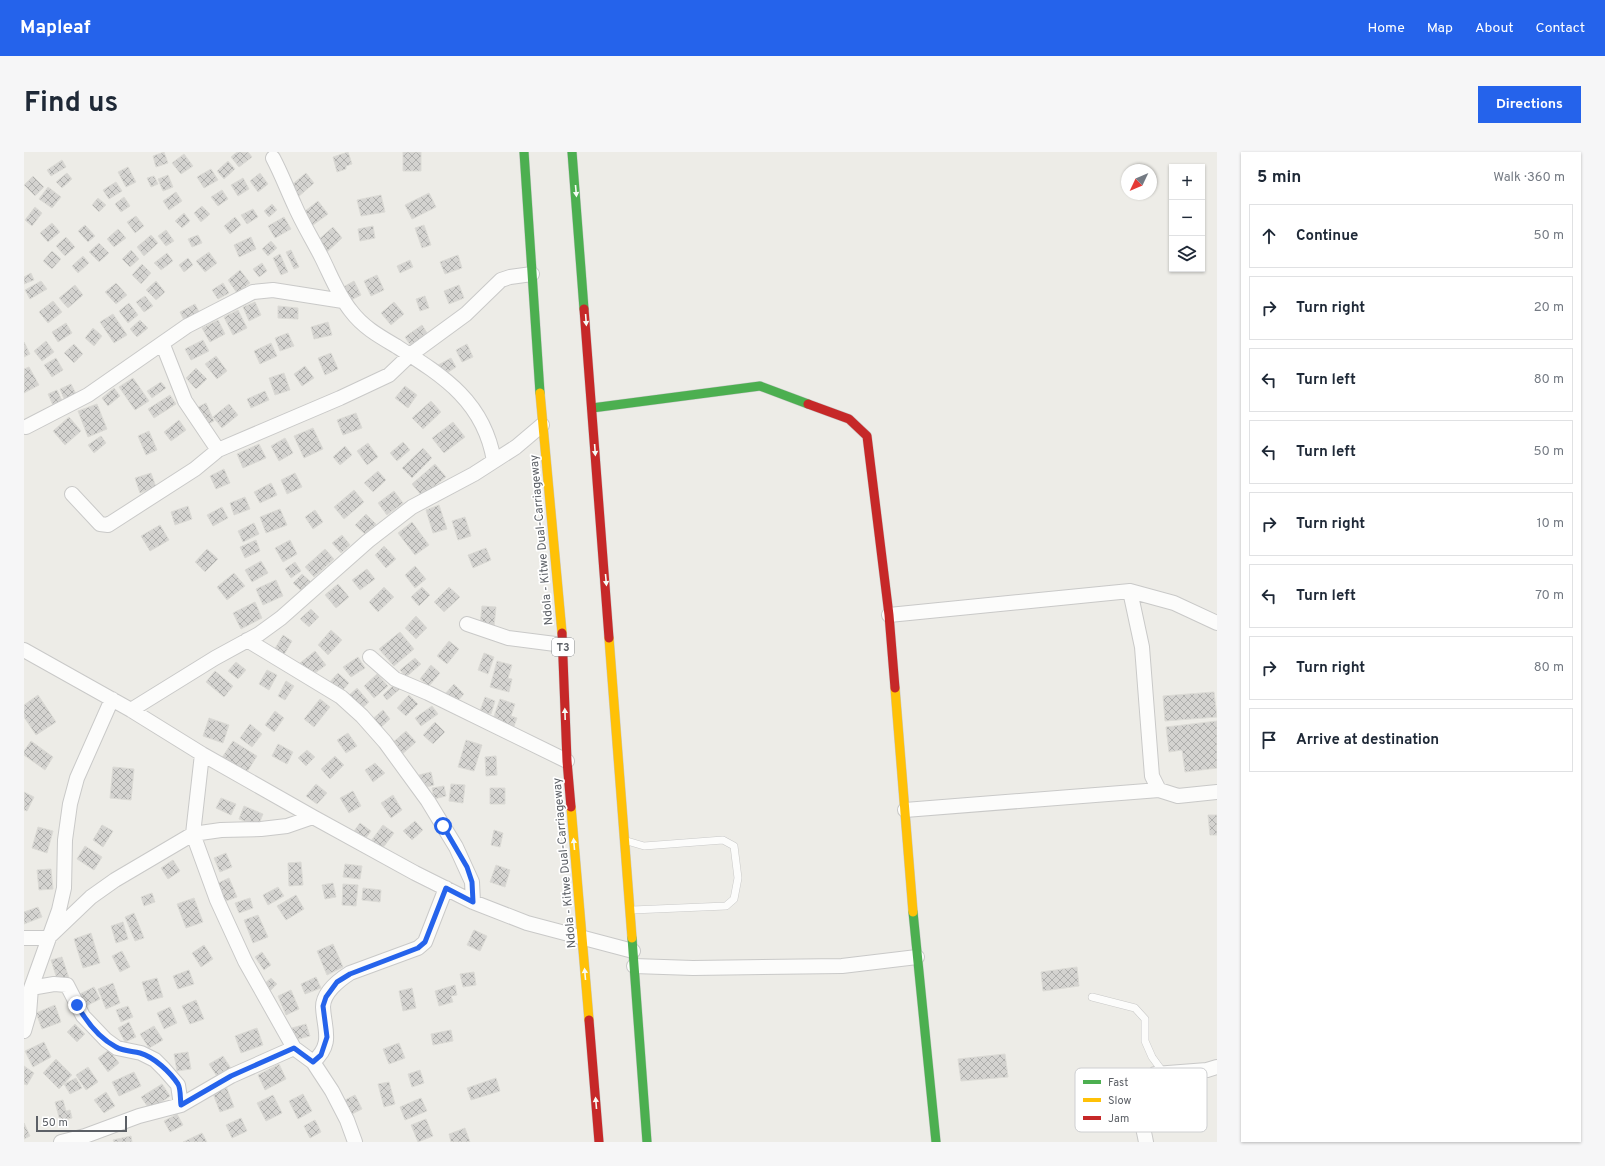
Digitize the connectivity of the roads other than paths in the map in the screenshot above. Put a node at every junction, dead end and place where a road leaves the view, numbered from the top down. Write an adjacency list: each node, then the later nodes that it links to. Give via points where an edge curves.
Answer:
1 (524, 152): 4 (main road, Ndola - Kitwe Dual-Carriageway / T3)
2 (572, 152): 8 (main road, one-way to 8)
3 (273, 158): 5 (street)
4 (532, 274): 7 (street, via 501,280 466,314); 9 (main road, Ndola - Kitwe Dual-Carriageway / T3)
5 (343, 301): 6 (street, via 274,290 253,292 188,326); 7 (street, via 369,330)
6 (163, 345): 10 (street, via 88,395); 11 (street, via 185,401)
7 (410, 356): 11 (street, via 389,374 340,398); 12 (street, via 454,386 471,407 484,428)
8 (592, 408): 15 (main road, via 760,386 850,419 867,436); 31 (main road, one-way to 31)
9 (542, 425): 12 (street); 19 (main road, Ndola - Kitwe Dual-Carriageway / T3)
10 (26, 426)
11 (218, 450): 13 (street, via 195,469 108,525 100,524)
12 (494, 461): 18 (street, via 412,507 368,541 281,618)
13 (72, 494)
14 (1130, 591): 15 (street); 16 (street, via 1174,603); 26 (street, via 1142,646 1152,776)
15 (889, 615): 28 (main road)
16 (1217, 623)
17 (468, 624): 19 (street, via 508,638)
18 (247, 640): 23 (street); 33 (street, via 341,697 385,742 428,801 456,847 472,882)
19 (562, 645): 25 (main road, Ndola - Kitwe Dual-Carriageway / T3, one-way to 19)
20 (24, 650): 22 (street)
21 (370, 657): 25 (street, via 395,679)
22 (112, 699): 23 (street); 36 (street, via 77,778 70,804 65,840 64,888)
23 (131, 710): 24 (street)
24 (202, 754): 29 (street); 30 (street)
25 (568, 761): 37 (main road, Ndola - Kitwe Dual-Carriageway / T3, one-way to 25)
26 (1159, 790): 27 (street, via 1178,796); 28 (street)
27 (1217, 792)
28 (905, 810): 39 (main road)
29 (313, 817): 30 (street, via 287,826); 32 (street)
30 (193, 834): 36 (street, via 114,880 91,897); 44 (street, via 217,900 245,961)
31 (625, 840): 34 (main road); 34 (lane, via 644,846 723,840 734,846 738,878 734,899 726,906)
32 (446, 888): 33 (street); 45 (street, via 425,942 418,948 341,978 330,991 323,1006 327,1037 321,1055)
33 (473, 902): 37 (street, via 527,923)
34 (630, 910): 38 (main road)
35 (24, 938): 36 (street)
36 (48, 938): 41 (street)
37 (582, 939): 38 (street); 53 (main road, Ndola - Kitwe Dual-Carriageway / T3, one-way to 37)
38 (633, 951): 40 (main road)
39 (917, 957): 40 (street, via 842,966); 55 (main road)
40 (634, 966): 54 (main road)
41 (31, 988): 43 (street, via 29,1014); 49 (street, via 54,984 67,985 83,1016 106,1040 117,1048 141,1053 155,1060 164,1069 178,1084)
42 (1092, 997): 47 (lane, via 1135,1008 1145,1019 1145,1041 1152,1058)
43 (24, 1031)
44 (294, 1048): 45 (street); 49 (street, via 231,1076)
45 (313, 1062): 52 (street, via 332,1091)
46 (1217, 1067): 48 (street)
47 (1160, 1068)
48 (1207, 1070)
49 (181, 1105): 51 (street)
50 (1144, 1132): 56 (street)
51 (61, 1142)
52 (355, 1142)
53 (599, 1142)
54 (647, 1142)
55 (936, 1142)
56 (1146, 1142)

